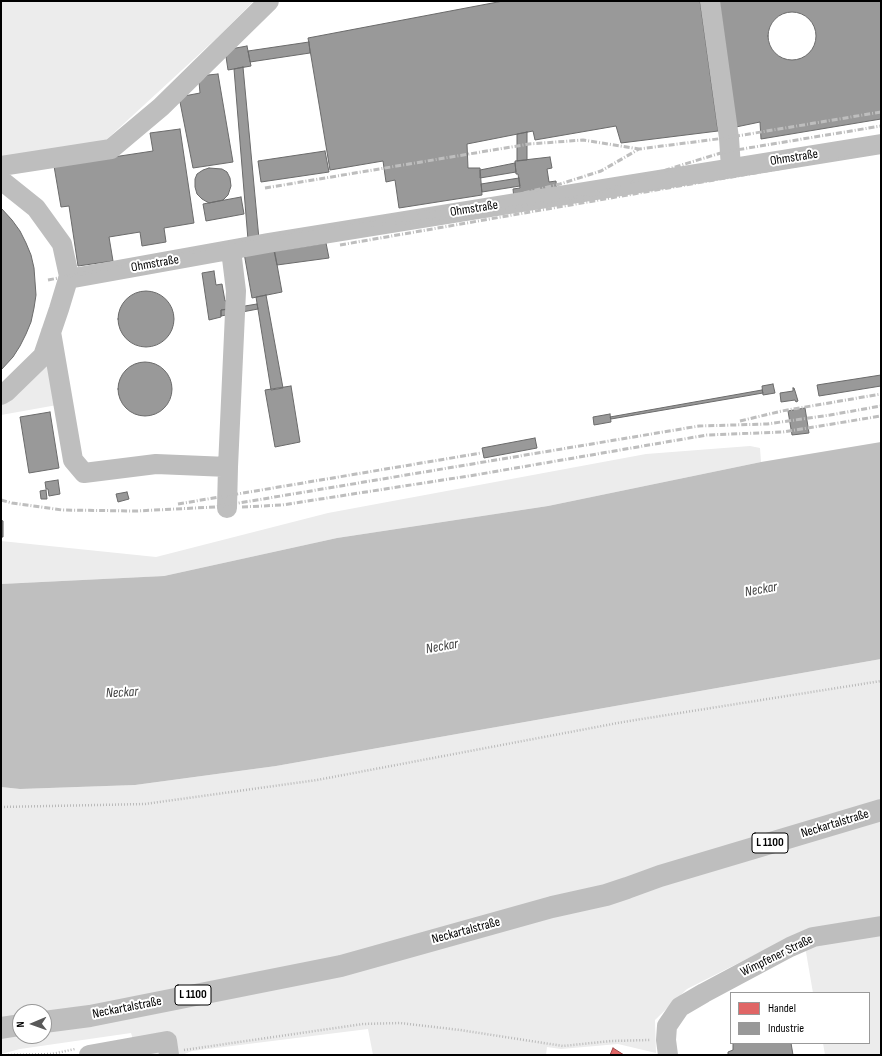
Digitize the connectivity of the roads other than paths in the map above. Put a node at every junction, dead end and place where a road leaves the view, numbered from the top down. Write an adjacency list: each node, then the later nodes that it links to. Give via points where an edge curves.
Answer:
1 (269, 1): 4 (street, via 161,107 111,149)
2 (710, 1): 5 (street)
3 (881, 144): 5 (street, Ohmstraße)
4 (1, 166)
5 (731, 168): 7 (street, Ohmstraße)
6 (1, 180): 8 (street, via 36,208 62,244)
7 (231, 250): 8 (street, Ohmstraße); 11 (street, via 236,291)
8 (68, 279): 9 (street)
9 (51, 332): 10 (street, via 43,356); 11 (street, via 73,460 84,473 156,464)
10 (1, 395)
11 (228, 468): 12 (street)
12 (228, 508)
13 (881, 810): 15 (main road, Neckartalstraße / L 1100, via 627,888 341,966 90,1016)
14 (881, 926): 18 (street, Wimpfener Straße, via 813,937 704,993 680,1008 667,1026)
15 (52, 1021)
16 (12, 1026): 17 (main road)
17 (1, 1028)
18 (667, 1047)
19 (168, 1049): 20 (street)
20 (89, 1055)

